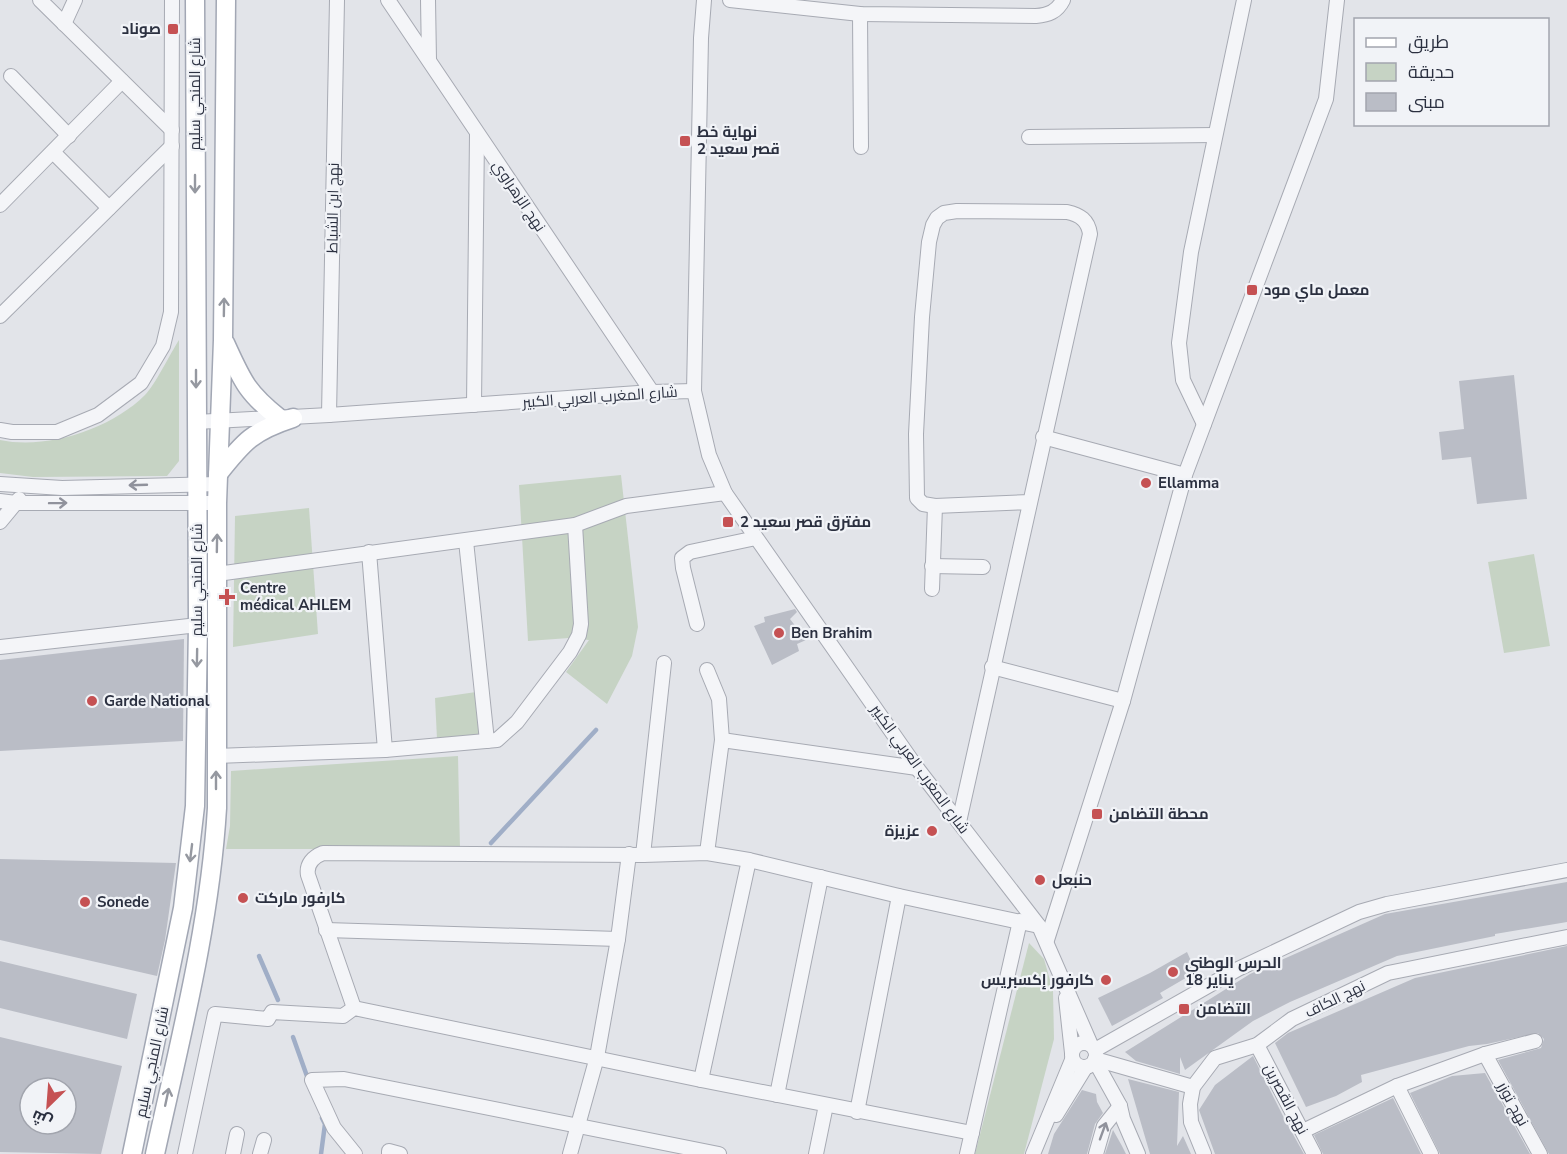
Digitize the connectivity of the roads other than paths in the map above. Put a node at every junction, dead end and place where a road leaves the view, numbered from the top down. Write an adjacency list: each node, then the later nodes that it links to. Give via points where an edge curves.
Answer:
1 (40, 0): 15 (street)
2 (75, 0): 15 (street)
3 (172, 0): 19 (street)
4 (195, 0): 37 (main road, شارع المنجي سليم, one-way to 37)
5 (226, 0): 30 (main road, شارع المنجي سليم, one-way to 5)
6 (337, 0): 34 (street, نهج ابن الشباط)
7 (388, 0): 16 (street, نهج الزهراوي)
8 (428, 0): 16 (street)
9 (704, 0): 31 (street)
10 (730, 0): 14 (street)
11 (1062, 0): 14 (street, via 1053,12 1036,16)
12 (1244, 0): 21 (street)
13 (1337, 0): 38 (street, via 1326,99)
14 (860, 14): 25 (street)
15 (64, 24): 18 (street)
16 (429, 60): 20 (street, نهج الزهراوي)
17 (11, 76): 22 (street)
18 (122, 81): 19 (street); 22 (street)
19 (172, 130): 24 (street)
20 (477, 134): 32 (street, نهج الزهراوي); 33 (street)
21 (1215, 135): 23 (street); 38 (street, via 1191,252 1179,343 1183,380)
22 (69, 136): 26 (street)
23 (1029, 137)
24 (172, 146): 28 (street); 39 (street, via 171,312 163,346 141,383 98,415 57,432)
25 (861, 147)
26 (53, 152): 27 (street); 28 (street)
27 (0, 205)
28 (109, 208): 29 (street)
29 (0, 315)
30 (223, 340): 35 (main road, via 243,383 259,402); 36 (main road, شارع المنجي سليم)
31 (694, 391): 32 (street, شارع المغرب العربي الكبير); 46 (street, شارع المغرب العربي الكبير, via 709,455)
32 (652, 392): 33 (street, شارع المغرب العربي الكبير)
33 (474, 405): 34 (street, شارع المغرب العربي الكبير)
34 (329, 415): 35 (street, شارع المغرب العربي الكبير)
35 (286, 418): 36 (street, شارع المغرب العربي الكبير); 42 (main road, via 251,436)
36 (221, 421): 37 (street, شارع المغرب العربي الكبير); 42 (main road, شارع المنجي سليم)
37 (196, 422): 43 (main road, شارع المنجي سليم)
38 (1204, 424): 41 (street)
39 (0, 430)
40 (1044, 437): 41 (street); 49 (street); 52 (street, via 1089,225 1078,214 1067,212 945,213 937,218 928,242 916,434 917,498 923,504)
41 (1185, 475): 68 (street)
42 (218, 479): 43 (street); 51 (main road, شارع المنجي سليم)
43 (197, 483): 45 (street, one-way to 45); 48 (main road, شارع المنجي سليم)
44 (0, 484): 45 (street)
45 (27, 487): 50 (street)
46 (725, 493): 54 (street, via 626,507); 55 (street, شارع المغرب العربي الكبير)
47 (0, 501): 50 (street)
48 (197, 502): 50 (street, one-way to 48); 51 (street); 63 (main road, شارع المنجي سليم)
49 (1030, 502): 52 (street); 66 (street)
50 (16, 503): 53 (street)
51 (217, 503): 60 (main road, شارع المنجي سليم, one-way to 51)
52 (935, 506): 58 (street)
53 (0, 522)
54 (575, 525): 56 (street); 70 (street, via 579,635 517,722 497,740)
55 (756, 538): 62 (street, via 690,552 682,558); 73 (street, شارع المغرب العربي الكبير)
56 (466, 541): 57 (street); 70 (street)
57 (369, 552): 60 (street); 71 (street)
58 (932, 566): 59 (street); 61 (street)
59 (983, 567)
60 (217, 574): 72 (main road, شارع المنجي سليم)
61 (932, 589)
62 (697, 624)
63 (198, 625): 64 (street); 107 (main road, شارع المنجي سليم, one-way to 107, via 191,848 183,908)
64 (0, 647)
65 (664, 663): 76 (street)
66 (992, 668): 68 (street); 74 (street)
67 (707, 670): 69 (street, via 719,699)
68 (1123, 701): 86 (street)
69 (722, 740): 73 (street); 75 (street)
70 (487, 741): 71 (street)
71 (384, 750): 72 (street)
72 (216, 756): 108 (main road, شارع المنجي سليم, one-way to 72, via 209,885 215,840)
73 (917, 768): 74 (street, شارع المغرب العربي الكبير)
74 (959, 822): 82 (street, شارع المغرب العربي الكبير)
75 (707, 853): 76 (street); 77 (street)
76 (636, 855): 83 (street, via 323,853 312,860 307,870); 85 (street)
77 (749, 860): 79 (street); 95 (street)
78 (1567, 870): 94 (street, via 1359,912 1238,969)
79 (821, 877): 80 (street); 98 (street)
80 (899, 896): 81 (street); 100 (street)
81 (1020, 921): 82 (street); 104 (street)
82 (1039, 926): 86 (street, شارع المغرب العربي الكبير)
83 (326, 930): 85 (street); 88 (street)
84 (1567, 937): 90 (street, نهج الكاف, via 1388,973 1292,1019)
85 (618, 939): 93 (street)
86 (1047, 940): 87 (street, شارع المغرب العربي الكبير)
87 (1064, 984): 92 (street, شارع المغرب العربي الكبير); 94 (street, شارع المغرب العربي الكبير)
88 (354, 1008): 93 (street); 109 (street, via 343,1016 272,1012 268,1019 215,1014)
89 (1535, 1041): 91 (street)
90 (1257, 1045): 97 (street, نهج الكاف, via 1215,1058); 103 (street, نهج القصرين)
91 (1485, 1054): 96 (street); 123 (street, نهج توزر)
92 (1072, 1056): 94 (street, via 1077,1066); 94 (street, via 1079,1044); 106 (street)
93 (597, 1057): 95 (street); 102 (street)
94 (1091, 1058): 97 (street); 101 (street, شارع المغرب العربي الكبير); 106 (street)
95 (701, 1080): 98 (street)
96 (1397, 1086): 103 (street); 122 (street)
97 (1193, 1087): 120 (street, via 1189,1113)
98 (777, 1095): 99 (street)
99 (826, 1105): 100 (street); 116 (street)
100 (857, 1112): 104 (street)
101 (1119, 1112): 118 (street, one-way to 101, via 1104,1126); 119 (street, شارع المغرب العربي الكبير)
102 (578, 1125): 111 (street, via 344,1079 312,1080 334,1128); 114 (street); 115 (street)
103 (1303, 1131): 121 (street, نهج القصرين)
104 (972, 1133): 117 (street)
105 (237, 1134): 110 (street)
106 (1033, 1153)
107 (132, 1154)
108 (155, 1154)
109 (185, 1154)
110 (232, 1154)
111 (355, 1154)
112 (389, 1154): 113 (street)
113 (400, 1154)
114 (570, 1154)
115 (718, 1154)
116 (816, 1154)
117 (967, 1154)
118 (1096, 1154)
119 (1138, 1154)
120 (1204, 1154)
121 (1314, 1154)
122 (1431, 1154)
123 (1540, 1154)

